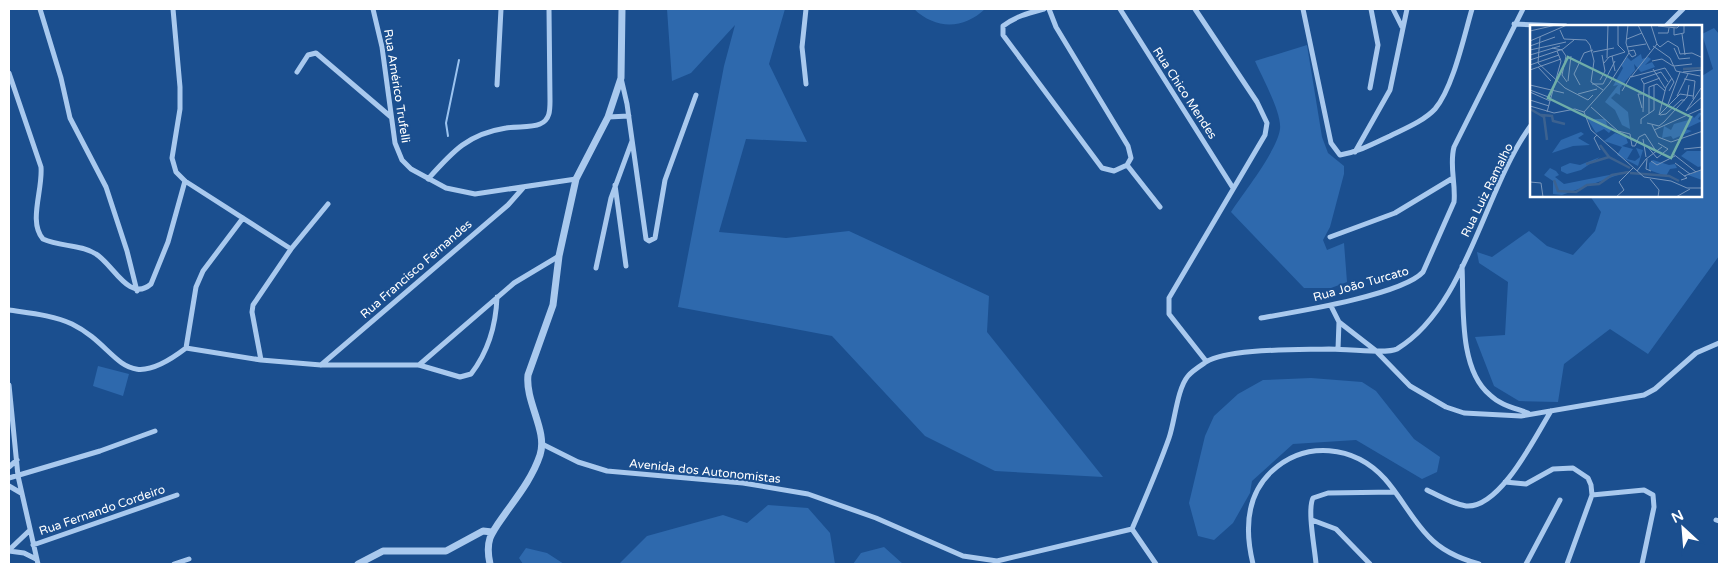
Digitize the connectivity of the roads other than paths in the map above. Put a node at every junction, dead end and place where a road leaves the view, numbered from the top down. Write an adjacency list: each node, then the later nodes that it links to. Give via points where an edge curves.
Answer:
1 (40, 9): 53 (street, via 70,118 106,187)
2 (174, 9): 40 (street, via 180,109 172,158 176,172)
3 (372, 9): 31 (street, Rua Américo Trufelli, via 382,46)
4 (501, 9): 27 (street)
5 (549, 9): 38 (street, via 550,112 546,119 534,126 515,126 479,134 462,144)
6 (622, 9): 25 (street)
7 (806, 9): 26 (street, via 802,47)
8 (1044, 9): 36 (street, via 1019,15 1003,26 1003,35 1102,168 1114,171)
9 (1049, 9): 36 (street, via 1056,27 1128,146 1131,158)
10 (1120, 9): 43 (street, Rua Chico Mendes)
11 (1195, 9): 43 (street, via 1257,102 1267,123 1265,135)
12 (1303, 9): 35 (street, via 1331,143 1340,155)
13 (1371, 9): 28 (street, via 1378,45)
14 (1393, 9): 22 (street)
15 (1407, 9): 22 (street)
16 (1472, 9): 35 (street, via 1452,71 1435,109 1407,128)
17 (1523, 9): 19 (street, Rua João Turcato)
18 (1683, 9): 21 (street)
19 (1514, 24): 20 (street); 37 (street, Rua João Turcato, via 1454,147)
20 (1540, 25)
21 (1667, 25)
22 (1402, 27): 35 (street, via 1390,90)
23 (297, 72): 31 (street, via 308,55 316,53)
24 (9, 73): 53 (street, via 41,167 42,180 35,217 39,234 51,242 96,253 124,283)
25 (621, 78): 30 (street); 32 (street)
26 (806, 84)
27 (497, 85)
28 (1370, 88)
29 (696, 95): 34 (street, via 665,180 655,238 651,241 646,239)
30 (629, 116): 32 (street); 34 (street)
31 (391, 117): 38 (street, Rua Américo Trufelli, via 395,143 402,160)
32 (608, 117): 39 (street)
33 (1530, 127): 50 (street, Rua Luiz Ramalho, via 1511,159)
34 (632, 140): 41 (street)
35 (1354, 153)
36 (1128, 165): 45 (street)
37 (1453, 178): 47 (street, via 1395,212); 55 (street, Rua João Turcato, via 1454,202 1450,216 1428,266 1419,277)
38 (428, 179): 42 (street, Rua Américo Trufelli, via 446,188 475,194)
39 (576, 179): 42 (street, Rua Américo Trufelli); 49 (street)
40 (185, 181): 46 (street); 53 (street, via 168,242 151,284)
41 (615, 185): 51 (street); 52 (street)
42 (524, 187): 66 (street, Rua Francisco Fernandes, via 508,205)
43 (1233, 188): 64 (street, via 1169,298 1169,314)
44 (328, 204): 48 (street)
45 (1160, 207)
46 (243, 218): 48 (street); 60 (street, via 203,271 196,287)
47 (1330, 237)
48 (291, 249): 63 (street, via 252,312)
49 (559, 256): 54 (street); 71 (street, via 553,305 527,386)
50 (1462, 265): 62 (street, Rua Luiz Ramalho, via 1431,318 1412,338 1395,351); 69 (street, Rua Luiz Ramalho, via 1466,348 1475,377 1489,395)
51 (626, 266)
52 (596, 268)
53 (137, 291)
54 (497, 297): 65 (street); 65 (street, via 493,330 471,374 460,377)
55 (1331, 306): 57 (street, Rua João Turcato); 58 (street)
56 (9, 310): 60 (street, via 72,324 117,361 136,370 163,364)
57 (1261, 318)
58 (1339, 322): 61 (street); 62 (street)
59 (1719, 343): 68 (street, via 1696,353 1644,396)
60 (186, 348): 63 (street)
61 (1338, 349): 62 (street); 64 (street, via 1229,354)
62 (1375, 350): 69 (street, via 1410,386 1446,407 1486,415)
63 (262, 360): 66 (street)
64 (1206, 361): 85 (street, via 1187,377 1169,436)
65 (419, 365): 66 (street)
66 (321, 366)
67 (9, 385): 72 (street)
68 (1551, 412): 69 (street); 76 (street)
69 (1530, 414)
70 (155, 431): 74 (street)
71 (542, 444): 85 (street, Avenida dos Autonomistas, via 578,462 607,471 743,483 808,494 868,514 979,560 1005,559); 87 (street, via 524,487)
72 (17, 460): 73 (street); 74 (street)
73 (9, 467)
74 (18, 476): 75 (street); 80 (street)
75 (9, 478)
76 (1505, 482): 78 (street, via 1485,502 1476,505 1457,503); 82 (street, via 1526,484 1553,469 1573,468 1588,478)
77 (9, 486): 80 (street)
78 (1427, 490)
79 (1395, 492): 84 (street, via 1362,490 1316,496 1312,501); 96 (street, via 1366,462 1342,452 1322,449 1285,460 1260,483 1253,497 1249,511 1249,548); 99 (street, via 1430,538 1457,557)
80 (21, 493): 86 (street)
81 (177, 495): 88 (street, Rua Fernando Cordeiro)
82 (1592, 496): 101 (street); 102 (street, via 1644,490 1653,495 1654,507)
83 (1560, 500): 100 (street)
84 (1312, 520): 97 (street); 98 (street, via 1336,529)
85 (1132, 529): 95 (street)
86 (30, 530): 88 (street); 89 (street)
87 (492, 532): 93 (street, via 483,531 446,551 383,551); 94 (street, via 488,553)
88 (33, 545): 91 (street)
89 (9, 550): 91 (street, via 24,553)
90 (189, 560): 92 (street)
91 (37, 562)
92 (174, 564)
93 (358, 564)
94 (490, 564)
95 (1156, 564)
96 (1253, 564)
97 (1316, 564)
98 (1370, 564)
99 (1479, 564)
100 (1526, 564)
101 (1567, 564)
102 (1642, 564)

